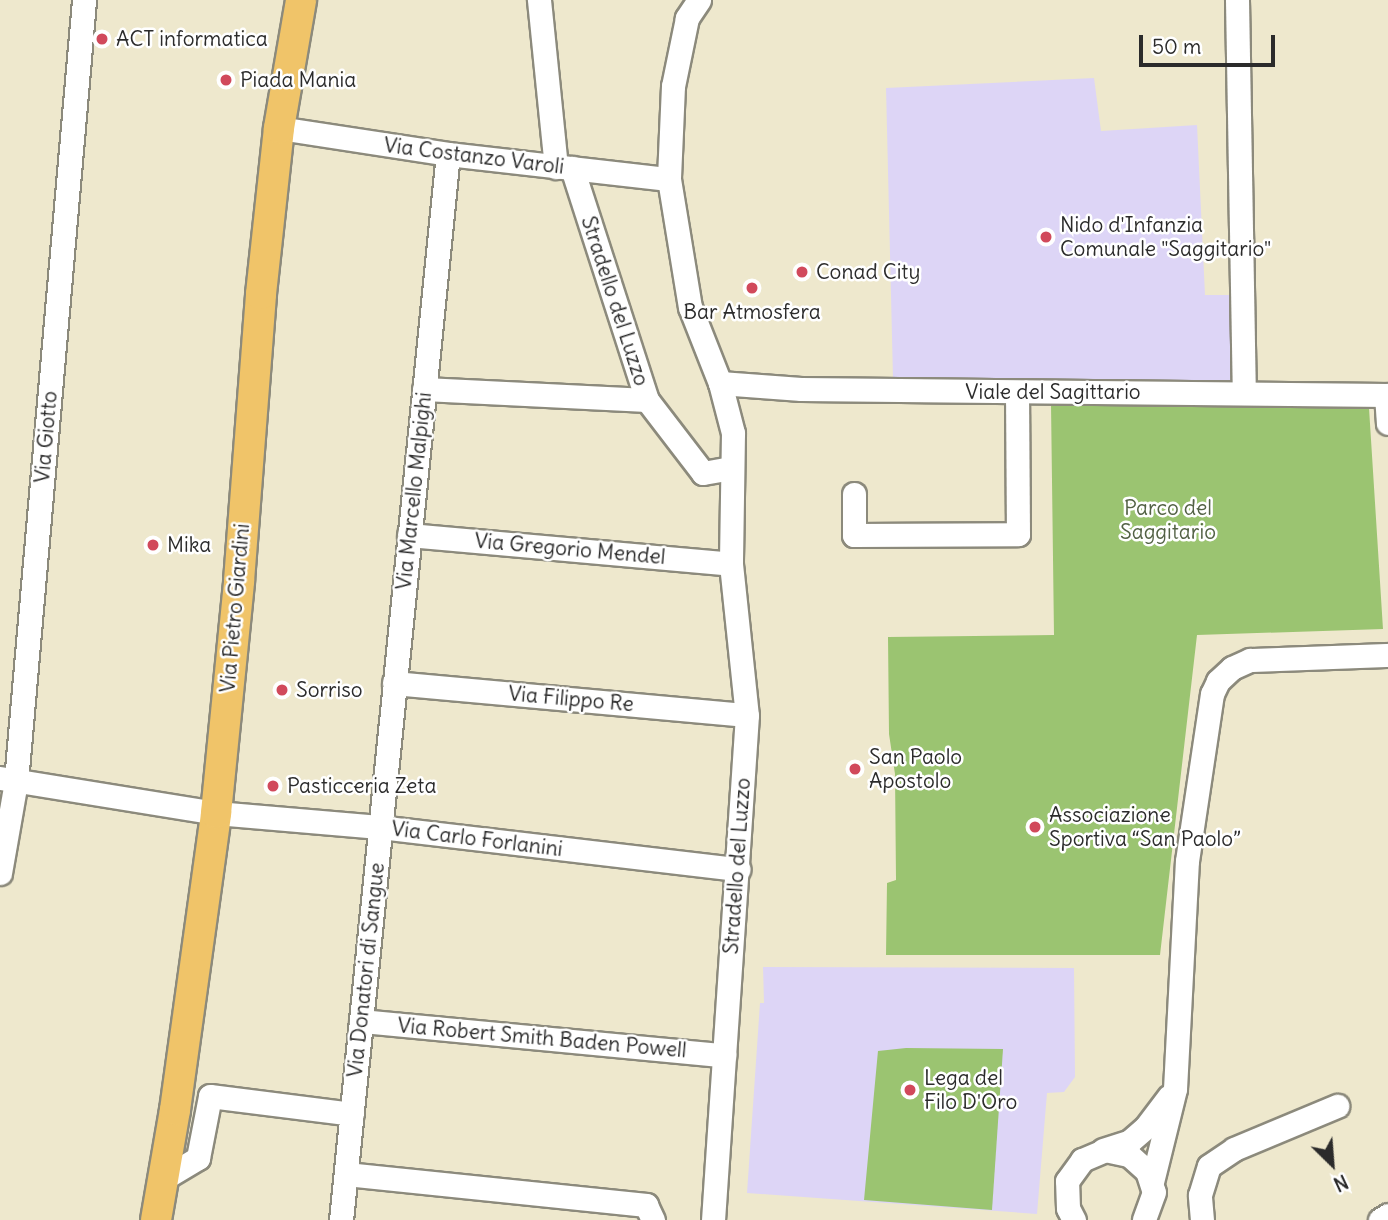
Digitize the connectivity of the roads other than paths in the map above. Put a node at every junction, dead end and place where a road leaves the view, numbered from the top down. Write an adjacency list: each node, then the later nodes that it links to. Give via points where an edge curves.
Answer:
1 (84, 0): 24 (street, Via Giotto)
2 (301, 0): 6 (main road, Via Pietro Giardini)
3 (539, 0): 8 (street, Stradello del Luzzo)
4 (699, 0): 9 (street, Stradello del Luzzo, via 687,18 673,86)
5 (1237, 0): 13 (street)
6 (279, 128): 7 (street, Via Costanzo Varoli); 25 (main road, Via Pietro Giardini)
7 (448, 154): 8 (street, Via Costanzo Varoli); 11 (street, Via Marcello Malpighi)
8 (564, 168): 9 (street, Via Costanzo Varoli); 15 (street, Stradello del Luzzo)
9 (669, 179): 10 (street, Stradello del Luzzo, via 690,307)
10 (720, 383): 12 (street, Viale del Sagittario, via 801,389); 17 (street, Stradello del Luzzo, via 733,433)
11 (424, 389): 15 (street); 19 (street, Via Marcello Malpighi)
12 (1017, 392): 13 (street, Viale del Sagittario); 18 (street, via 1018,534 854,535)
13 (1244, 392): 14 (street, Viale del Sagittario)
14 (1387, 395): 16 (street, Viale del Sagittario)
15 (647, 400): 17 (street, Stradello del Luzzo, via 703,473)
16 (1388, 423)
17 (731, 468): 20 (street, Stradello del Luzzo)
18 (855, 494)
19 (409, 535): 20 (street, Via Gregorio Mendel); 22 (street, Via Marcello Malpighi)
20 (731, 564): 23 (street, Stradello del Luzzo)
21 (1388, 655): 31 (street, via 1250,660 1218,681 1208,714 1187,861)
22 (394, 683): 23 (street, Via Filippo Re); 26 (street, Via Marcello Malpighi)
23 (747, 715): 27 (street, Stradello del Luzzo)
24 (8, 779): 25 (street, Via Carlo Forlanini); 28 (street, Via Giotto)
25 (216, 813): 26 (street, Via Carlo Forlanini); 36 (main road, Via Pietro Giardini)
26 (379, 827): 27 (street, Via Carlo Forlanini); 29 (street, Via Donatori di Sangue)
27 (739, 869): 30 (street, Stradello del Luzzo)
28 (0, 873)
29 (361, 1020): 30 (street, Via Robert Smith Baden Powell); 33 (street, Via Donatori di Sangue)
30 (724, 1055): 43 (street, Stradello del Luzzo)
31 (1175, 1088): 34 (street, via 1130,1141); 38 (street)
32 (1337, 1106): 46 (street, via 1234,1149 1209,1166 1200,1195)
33 (352, 1114): 35 (street, Via Donatori di Sangue); 36 (street, via 210,1096 198,1158)
34 (1093, 1153): 37 (street, via 1073,1170); 38 (street, via 1117,1151 1139,1161)
35 (346, 1174): 41 (street, Via Donatori di Sangue); 42 (street, via 646,1205)
36 (163, 1179): 40 (main road, Via Pietro Giardini)
37 (1066, 1195): 44 (street); 45 (street)
38 (1151, 1206)
39 (1388, 1214): 47 (street)
40 (157, 1218)
41 (341, 1220)
42 (653, 1220)
43 (713, 1220)
44 (1063, 1220)
45 (1074, 1220)
46 (1202, 1220)
47 (1380, 1220)

